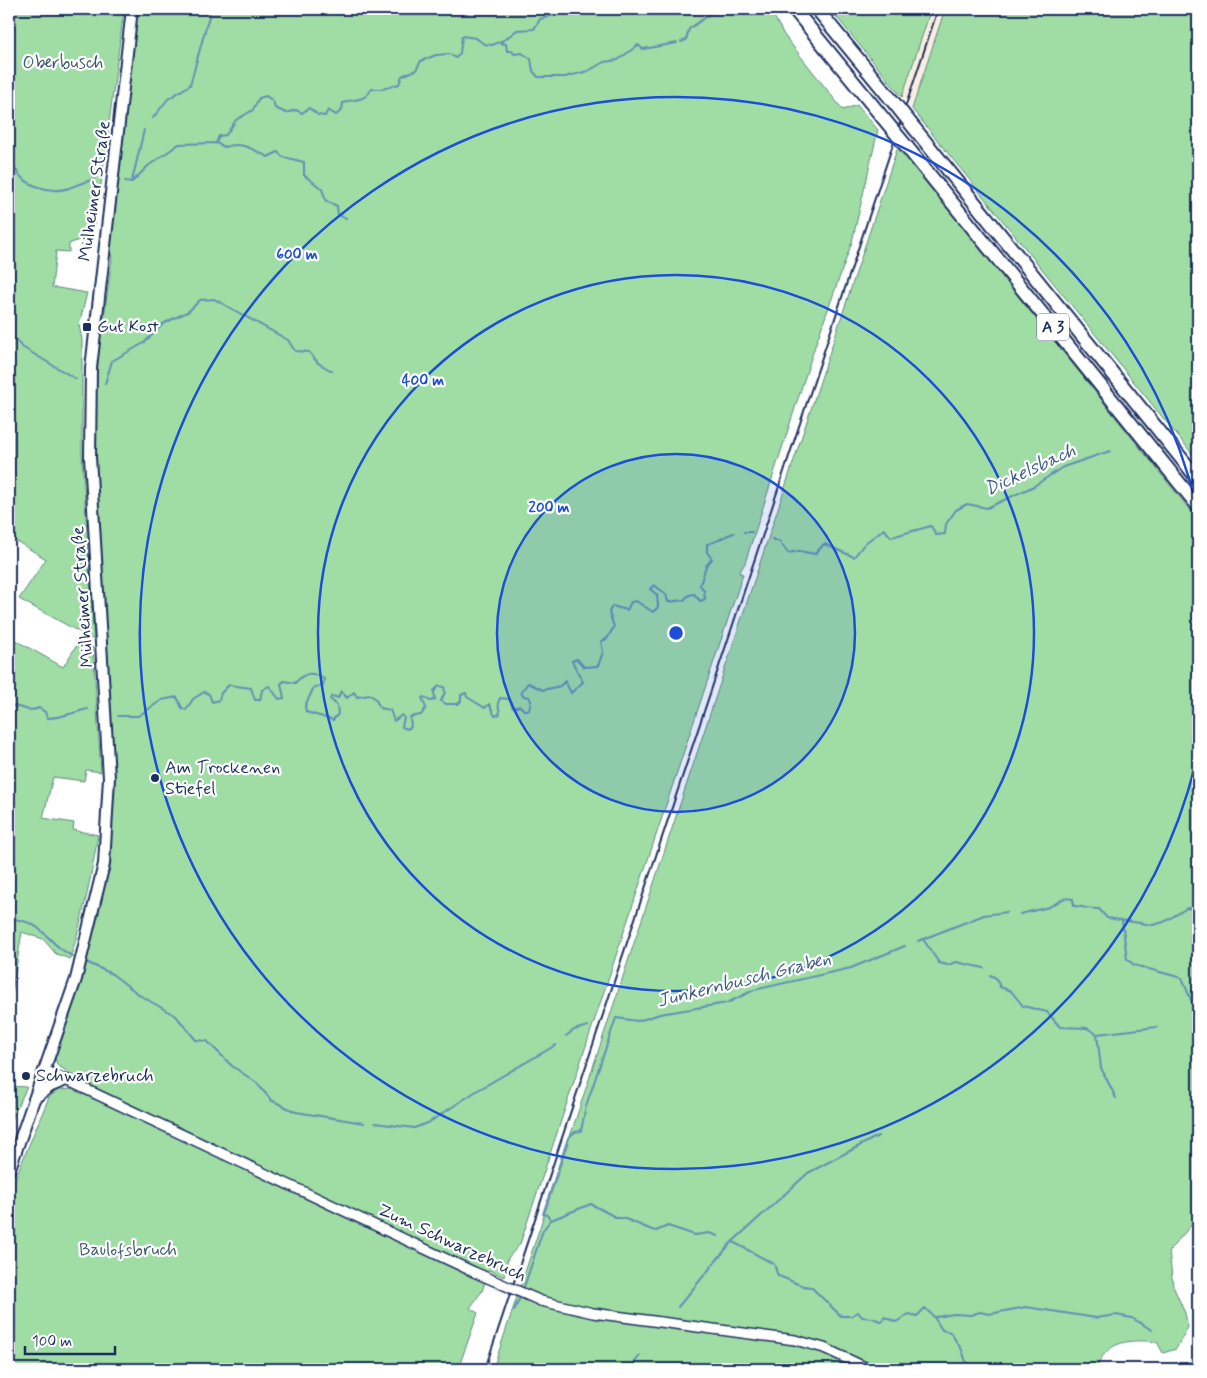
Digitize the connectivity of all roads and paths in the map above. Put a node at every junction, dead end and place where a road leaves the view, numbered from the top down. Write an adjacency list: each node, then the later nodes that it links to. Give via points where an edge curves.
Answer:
1 (132, 9): 6 (main road, Mülheimer Straße, via 90,368 90,457 104,658 108,830 94,912 76,979)
2 (794, 9): 5 (highway, A 3, bridge)
3 (817, 9): 4 (highway, A 3, bridge)
4 (1198, 479)
5 (1198, 506)
6 (45, 1070): 7 (street, Zum Schwarzebruch); 8 (main road, Mülheimer Straße)
7 (66, 1080): 8 (main road, via 51,1086); 10 (street, Zum Schwarzebruch, bridge, via 474,1272 541,1300 593,1313 795,1340 824,1348)
8 (36, 1098): 9 (main road, Mülheimer Straße)
9 (9, 1171)
10 (869, 1369)

